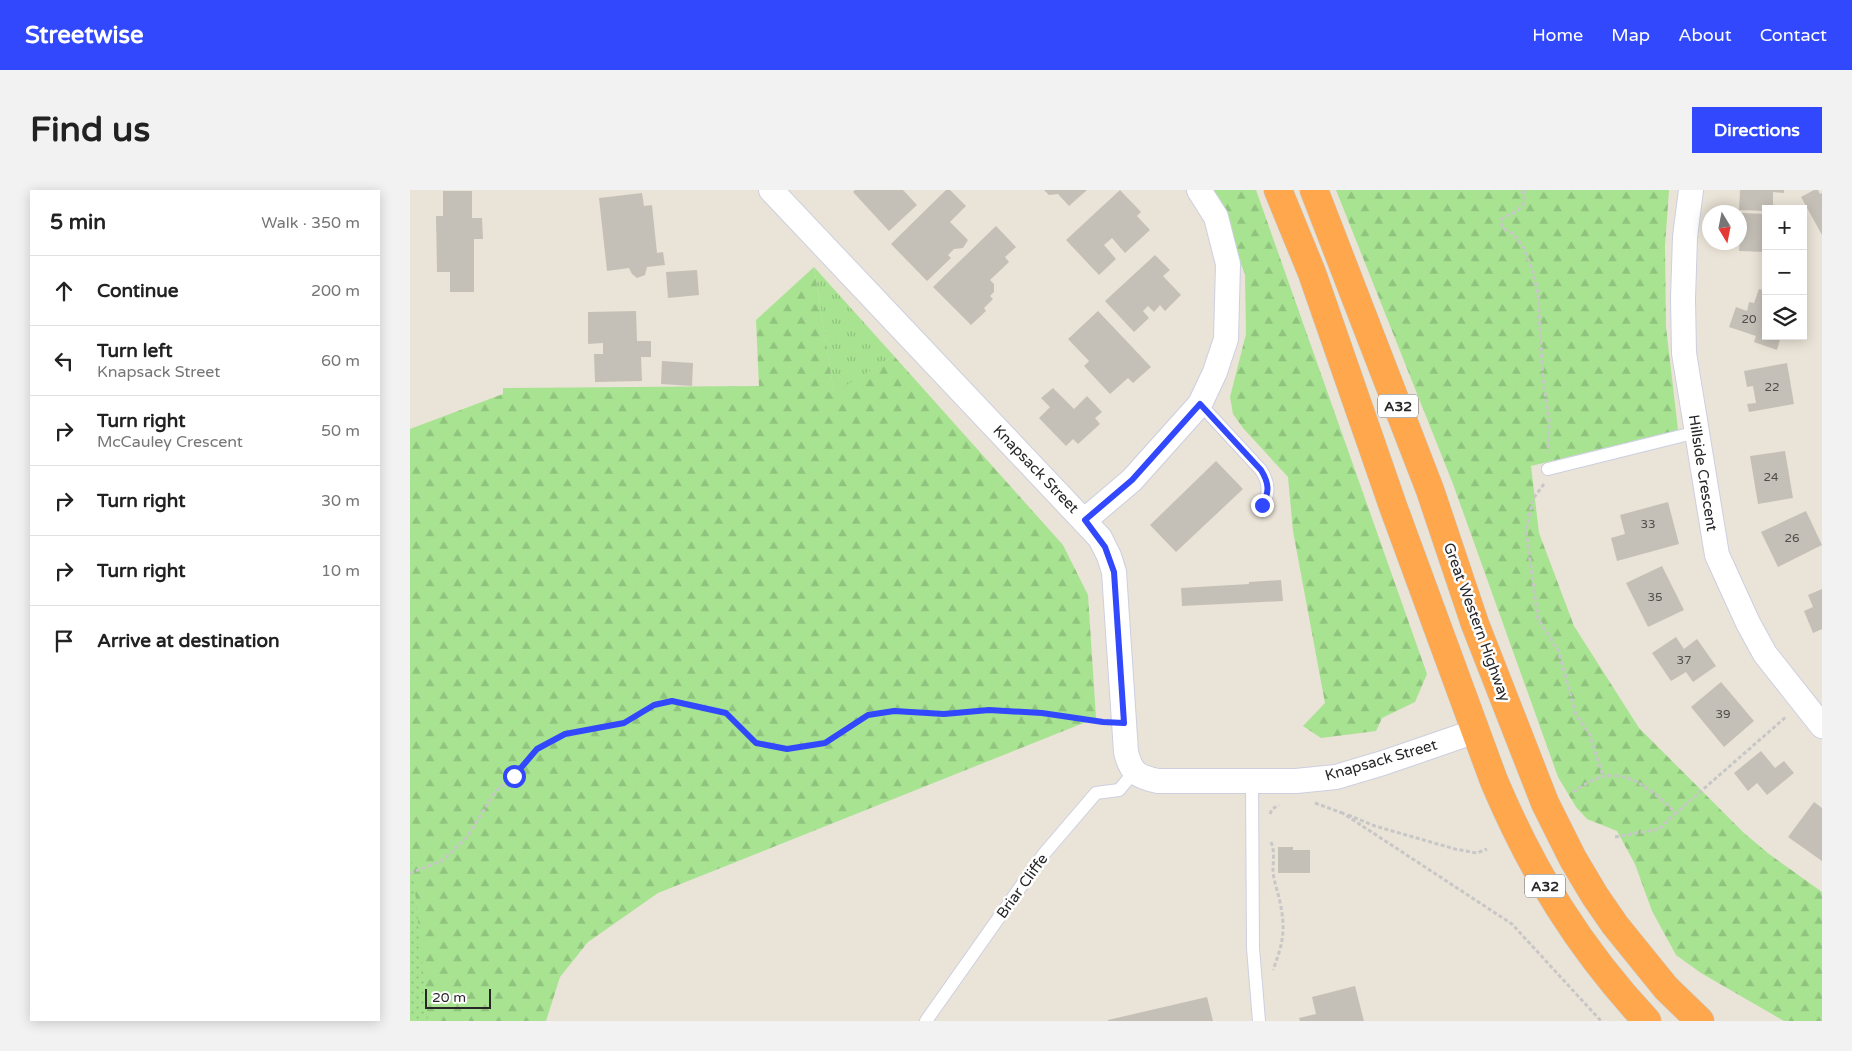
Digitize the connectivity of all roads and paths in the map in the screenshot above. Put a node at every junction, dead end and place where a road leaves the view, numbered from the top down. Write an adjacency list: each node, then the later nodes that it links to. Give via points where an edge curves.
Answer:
1 (772, 190): 10 (street, Knapsack Street)
2 (1198, 190): 6 (street, via 1216,217 1228,264 1226,339)
3 (1278, 190): 15 (highway, A32, via 1312,273)
4 (1314, 190): 11 (highway, Great Western Highway / A32, via 1430,490)
5 (1690, 190): 7 (street, Hillside Crescent, via 1685,242 1684,344)
6 (1200, 404): 9 (lane, via 1266,478 1268,490); 10 (street, via 1132,480)
7 (1697, 432): 8 (lane); 14 (street, Hillside Crescent, via 1714,543 1722,568 1765,654)
8 (1548, 469)
9 (1260, 509)
10 (1085, 520): 13 (street, Knapsack Street, via 1105,547 1114,572)
11 (1475, 624): 15 (highway, via 1488,706 1484,721); 20 (highway, Great Western Highway / A32)
12 (1783, 720): 23 (path)
13 (1124, 723): 16 (street, Knapsack Street, via 1128,762); 28 (path, via 989,710 944,714 894,711 868,715 825,743 787,749 756,743 726,713 672,701 654,705 624,723 565,734 537,749 495,792 467,837 442,861)
14 (1822, 726)
15 (1476, 731): 17 (street, Knapsack Street, via 1336,776); 20 (highway, via 1496,737); 33 (highway, A32, via 1508,815 1537,873 1602,971)
16 (1134, 772): 17 (street, Knapsack Street, via 1158,781); 30 (lane, Briar Cliffe, via 1119,790 1096,793 1043,855)
17 (1252, 782): 21 (lane)
18 (1573, 792): 23 (path, via 1597,778 1616,776 1634,780 1654,792)
19 (1308, 802): 22 (path)
20 (1545, 803): 34 (highway, Great Western Highway / A32, via 1595,896 1615,925 1666,988)
21 (1252, 806): 24 (path, via 1284,802 1272,809); 31 (lane, via 1253,948)
22 (1341, 812): 27 (path, via 1375,826 1454,849 1477,853); 32 (path, via 1512,924)
23 (1676, 813): 26 (path, via 1659,828)
24 (1268, 820)
25 (1268, 837): 29 (path, via 1273,846 1273,874 1284,931 1282,948)
26 (1615, 837)
27 (1487, 849)
28 (410, 873)
29 (1271, 974)
30 (926, 1021)
31 (1259, 1021)
32 (1601, 1021)
33 (1647, 1021)
34 (1700, 1021)

